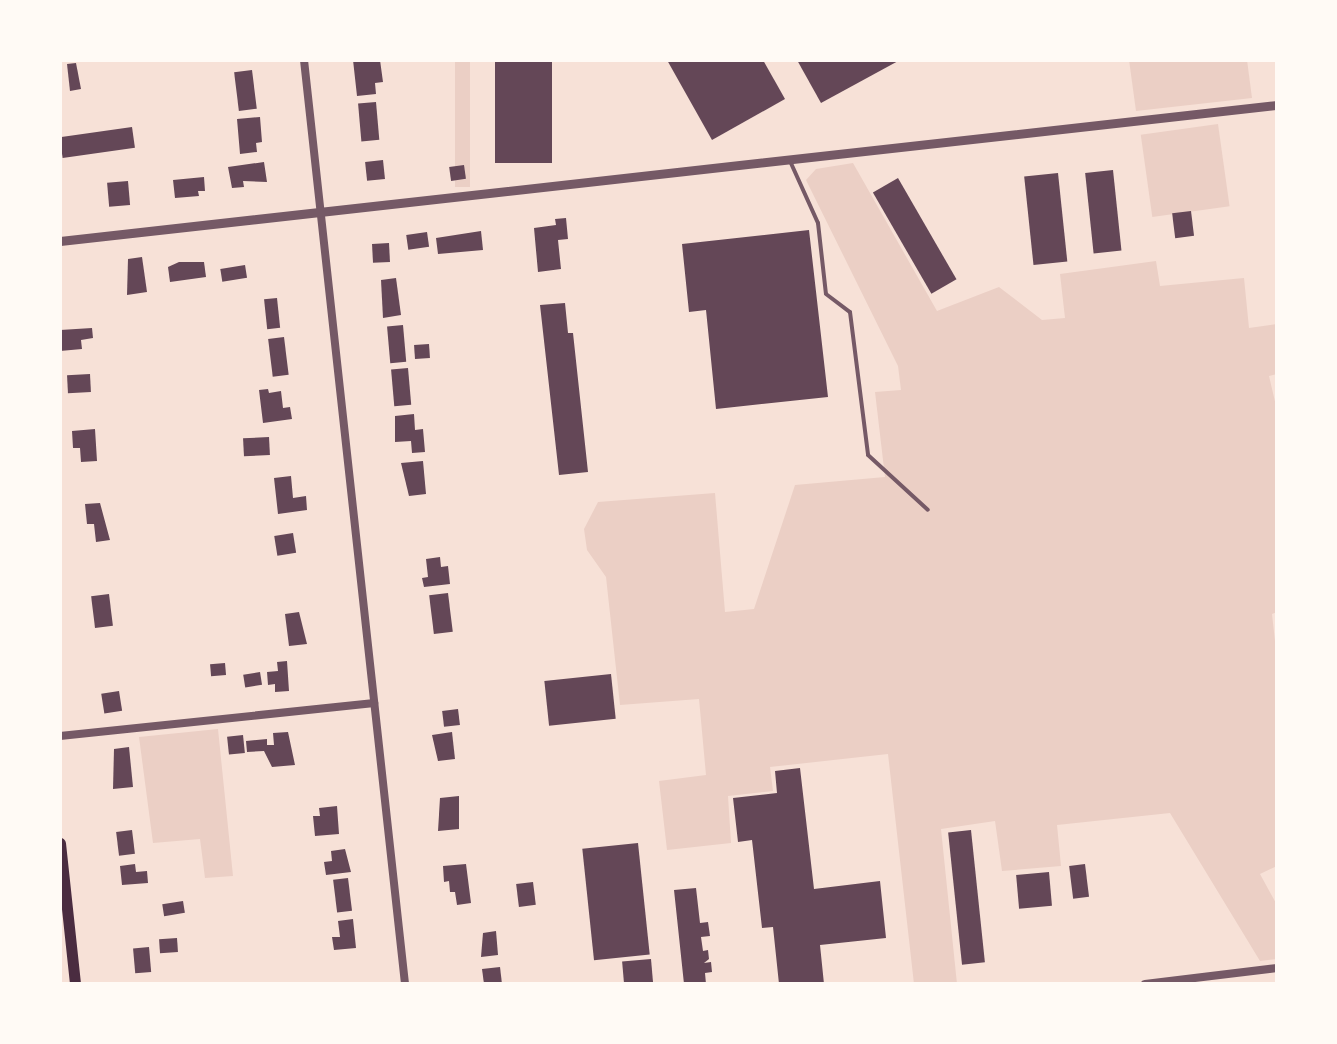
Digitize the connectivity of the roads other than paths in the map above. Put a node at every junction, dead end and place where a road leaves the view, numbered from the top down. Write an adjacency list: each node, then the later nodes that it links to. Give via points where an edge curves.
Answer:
1 (304, 60): 4 (street)
2 (1277, 104): 3 (street)
3 (790, 161): 4 (street); 6 (lane, via 818,223 826,294 850,312 868,455)
4 (321, 213): 5 (street); 7 (street)
5 (60, 241)
6 (928, 510)
7 (374, 703): 8 (street); 12 (street)
8 (60, 736)
9 (60, 844): 11 (main road)
10 (1277, 968): 13 (street)
11 (75, 984)
12 (406, 984)
13 (1145, 984)

